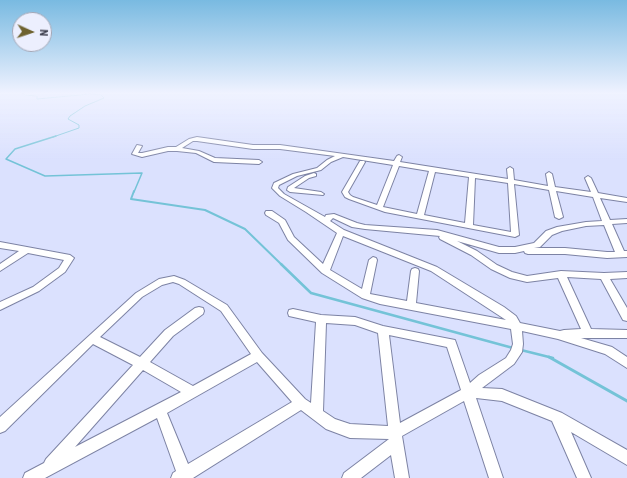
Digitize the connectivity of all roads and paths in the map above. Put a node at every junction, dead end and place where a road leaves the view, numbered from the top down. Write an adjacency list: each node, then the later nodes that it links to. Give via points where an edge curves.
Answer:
1 (139, 146): 2 (street, via 135,154 138,155)
2 (178, 149): 3 (street, via 197,139 253,147 280,147); 4 (street, via 197,152 214,160)
3 (340, 157): 5 (street); 6 (street); 7 (street, via 328,161)
4 (259, 162)
5 (362, 162): 6 (street); 19 (street, via 345,194)
6 (397, 163): 9 (street); 19 (street)
7 (320, 169): 15 (street, via 320,172 307,177 290,190); 23 (street, via 295,175 274,186 282,195)
8 (510, 169): 13 (street)
9 (432, 172): 11 (street); 21 (street)
10 (549, 174): 14 (street)
11 (472, 178): 13 (street); 26 (street)
12 (588, 178): 16 (street)
13 (511, 184): 14 (street); 26 (street, via 515,235)
14 (553, 191): 16 (street); 22 (street)
15 (321, 194)
16 (597, 198): 17 (street); 18 (street); 25 (street)
17 (627, 200)
18 (627, 206)
19 (378, 208): 21 (street)
20 (269, 214): 36 (street, via 282,222 290,238)
21 (420, 217): 26 (street)
22 (558, 217)
23 (326, 221): 27 (street, via 334,216 365,227); 28 (street)
24 (627, 221): 25 (street)
25 (607, 223): 31 (street, via 553,231 543,237 537,245); 32 (street)
26 (470, 226)
27 (429, 231): 31 (street, via 492,249); 37 (street, via 474,253 510,275 527,279)
28 (341, 232): 36 (street); 48 (street, via 434,269 500,310 512,319)
29 (0, 245): 30 (street)
30 (26, 250): 34 (street); 41 (street, via 70,258 62,270 36,289)
31 (515, 250): 32 (street)
32 (624, 255)
33 (373, 260): 40 (street)
34 (0, 268)
35 (415, 270): 42 (street)
36 (325, 271): 40 (street)
37 (561, 274): 39 (street); 49 (street)
38 (627, 275): 39 (street)
39 (604, 276): 45 (street)
40 (365, 296): 42 (street)
41 (0, 306)
42 (411, 306): 48 (street)
43 (199, 311): 54 (street, via 169,333)
44 (294, 313): 46 (street)
45 (627, 317)
46 (321, 319): 47 (street, via 355,321); 60 (street)
47 (383, 330): 57 (street, via 451,343); 63 (street)
48 (516, 330): 51 (street); 57 (street, via 518,344 510,361)
49 (588, 333): 50 (street); 51 (street)
50 (627, 334)
51 (558, 335): 55 (street, via 608,350)
52 (92, 338): 53 (street, via 148,288 164,280 174,279 224,308); 54 (street); 62 (street)
53 (258, 356): 56 (street); 58 (street)
54 (141, 363): 56 (street); 65 (street)
55 (627, 363)
56 (193, 392): 59 (street)
57 (468, 392): 61 (street, via 502,395); 63 (street); 70 (street)
58 (302, 403): 60 (street); 66 (street)
59 (160, 410): 65 (street); 66 (street)
60 (317, 414): 63 (street, via 331,424 350,431)
61 (557, 417): 64 (street); 71 (street)
62 (0, 426)
63 (395, 438): 68 (street); 69 (street)
64 (627, 458)
65 (48, 468): 67 (street)
66 (183, 477)
67 (30, 478)
68 (349, 478)
69 (402, 478)
70 (496, 478)
71 (584, 478)

